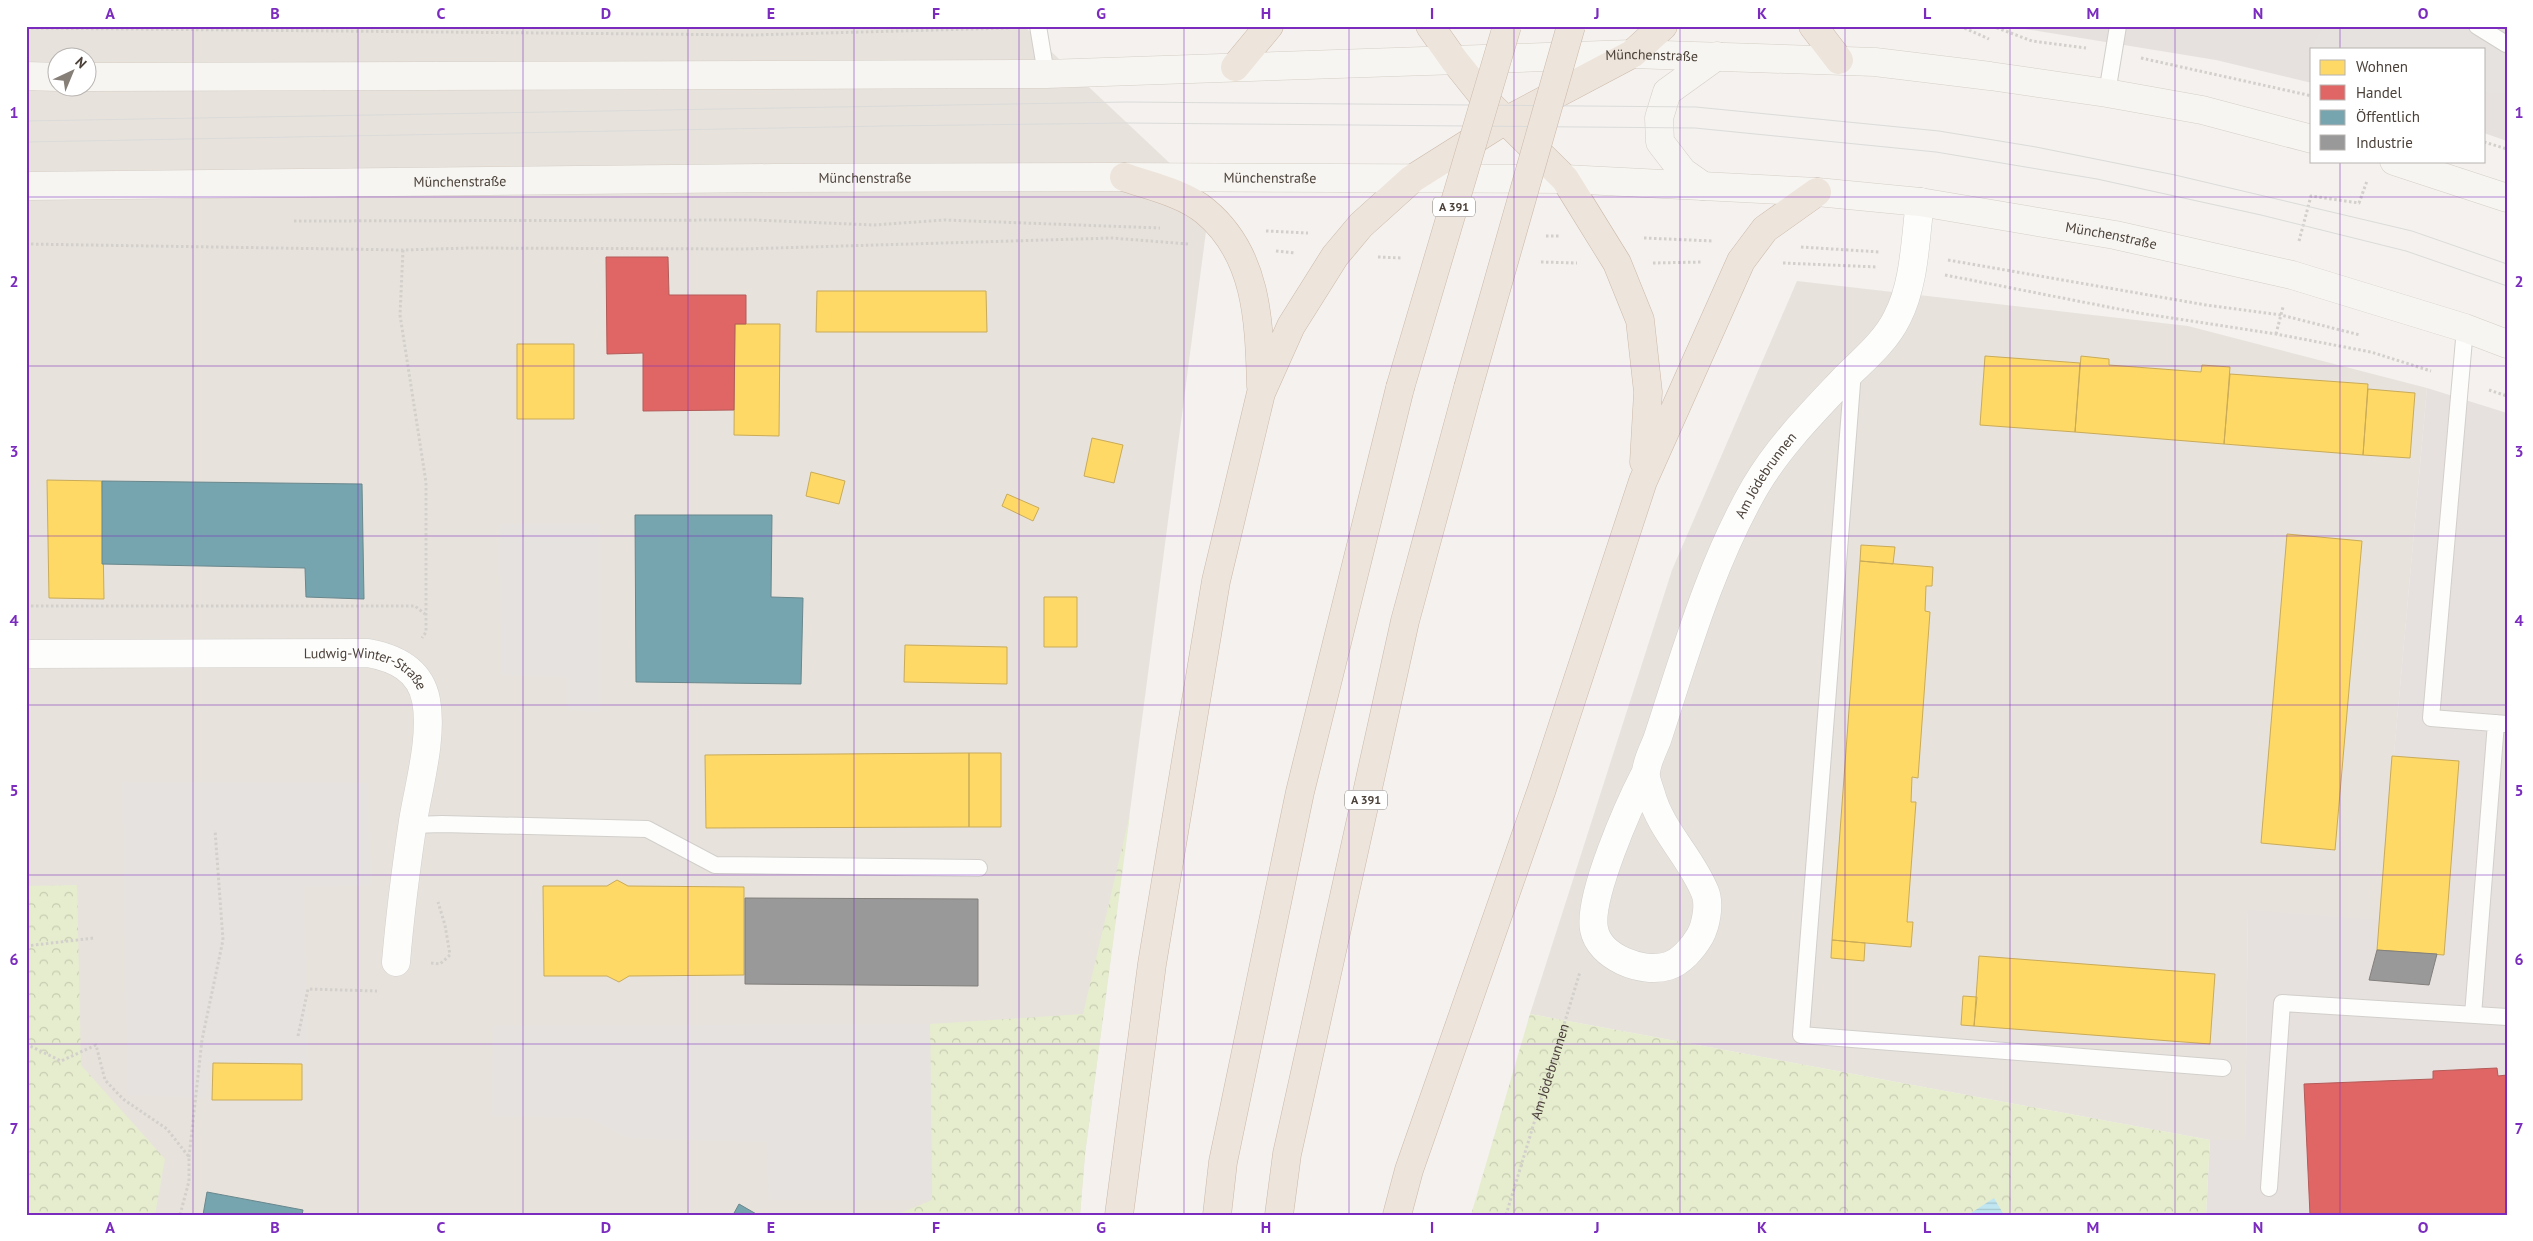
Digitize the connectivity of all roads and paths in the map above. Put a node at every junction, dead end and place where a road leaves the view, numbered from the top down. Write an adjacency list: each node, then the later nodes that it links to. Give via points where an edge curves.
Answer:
1 (1268, 26): 18 (highway)
2 (1430, 26): 16 (highway)
3 (1507, 26): 70 (highway, A 391, bridge, via 1400,388 1300,792 1223,1162)
4 (1571, 26): 71 (highway, A 391, bridge, via 1403,631 1287,1154)
5 (1663, 26): 14 (highway)
6 (1813, 26): 17 (highway)
7 (1992, 26): 13 (path, via 2032,41)
8 (2118, 26): 13 (lane)
9 (2477, 26): 12 (lane)
10 (1038, 27): 11 (path, via 752,35); 19 (lane)
11 (26, 28)
12 (2506, 44)
13 (2114, 53): 23 (lane); 24 (path)
14 (1632, 54): 15 (main road, Münchenstraße); 16 (main road, Münchenstraße); 25 (highway)
15 (1717, 56): 17 (main road, Münchenstraße); 35 (main road, Münchenstraße, via 1666,92 1659,118 1660,142 1683,172)
16 (1454, 60): 18 (main road, Münchenstraße); 25 (highway)
17 (1839, 60): 23 (main road, Münchenstraße)
18 (1235, 67): 19 (main road, Münchenstraße)
19 (1046, 74): 22 (main road, Münchenstraße)
20 (26, 76): 21 (main road)
21 (48, 77)
22 (98, 77)
23 (2107, 92): 26 (main road, Münchenstraße, via 2202,110)
24 (2310, 96)
25 (1506, 120): 32 (highway); 33 (highway)
26 (2310, 138)
27 (2486, 143): 28 (path)
28 (2507, 149)
29 (2397, 162): 37 (main road)
30 (1124, 177): 32 (main road, Münchenstraße); 34 (main road, Münchenstraße); 45 (highway, via 1174,194 1204,210 1237,248 1260,325)
31 (2368, 178): 40 (path, via 2359,203 2310,196)
32 (1412, 179): 33 (main road, Münchenstraße); 45 (highway, via 1361,225 1335,256 1291,326)
33 (1565, 179): 35 (main road, Münchenstraße); 46 (highway, via 1617,263 1640,320 1648,392)
34 (26, 186)
35 (1703, 186): 36 (main road, Münchenstraße)
36 (1817, 192): 38 (main road, Münchenstraße); 46 (highway, via 1765,229 1741,261)
37 (2507, 198)
38 (1920, 202): 40 (main road, Münchenstraße, via 2115,235); 44 (street, Am Jödebrunnen, via 1912,269 1897,320)
39 (403, 250): 48 (path, via 400,315 426,482)
40 (2292, 275): 41 (main road, Münchenstraße); 42 (path)
41 (2465, 328): 43 (main road, Münchenstraße); 51 (lane, via 2431,718)
42 (2276, 334)
43 (2507, 344)
44 (1852, 371): 52 (street, Am Jödebrunnen, via 1787,441 1756,486 1708,590); 65 (lane, via 1801,1036)
45 (1261, 393): 69 (highway, via 1215,591 1152,964)
46 (1643, 480): 72 (highway, via 1542,789 1409,1170)
47 (26, 606): 48 (path, via 415,606)
48 (426, 614): 50 (path, via 426,632)
49 (26, 654): 50 (street, Ludwig-Winter-Straße, via 368,653 391,657)
50 (408, 668): 53 (street, Ludwig-Winter-Straße, via 419,682 426,700 427,738)
51 (2501, 724): 61 (lane)
52 (1645, 774): 56 (street, Am Jödebrunnen, via 1609,859 1595,906); 56 (street, via 1656,812 1707,894 1701,935 1687,955 1668,966 1642,967 1620,959 1601,946)
53 (413, 825): 55 (lane, via 647,829 715,865); 59 (street, Ludwig-Winter-Straße)
54 (215, 830): 66 (path, via 223,940 202,1040)
55 (979, 868)
56 (1594, 928): 73 (path, Am Jödebrunnen)
57 (94, 938): 58 (path)
58 (26, 946)
59 (396, 962)
60 (383, 991): 63 (path, via 308,989)
61 (2473, 1015): 62 (lane); 67 (lane, via 2282,1003)
62 (2507, 1017)
63 (298, 1036)
64 (26, 1044): 66 (path, via 61,1060 96,1045 105,1080 122,1100 167,1129)
65 (2223, 1068)
66 (189, 1157): 68 (path, via 189,1181)
67 (2270, 1188)
68 (180, 1215)
69 (1119, 1215)
70 (1217, 1215)
71 (1279, 1215)
72 (1397, 1215)
73 (1506, 1215)

